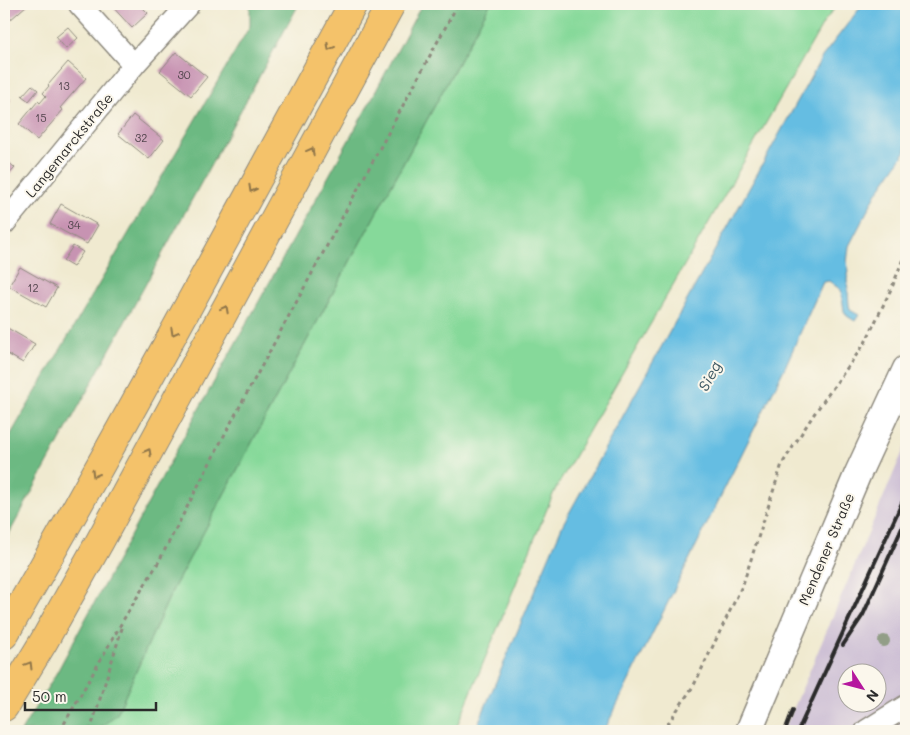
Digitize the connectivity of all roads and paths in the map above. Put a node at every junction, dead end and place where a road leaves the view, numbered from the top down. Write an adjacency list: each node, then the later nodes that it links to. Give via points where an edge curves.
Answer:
1 (79, 4): 6 (street)
2 (189, 4): 6 (street, Langemarckstraße)
3 (353, 4): 11 (highway, one-way to 11)
4 (391, 4): 13 (highway, one-way to 4, via 100,541)
5 (458, 4): 10 (path, via 158,563)
6 (134, 65): 7 (street, Langemarckstraße)
7 (4, 224)
8 (906, 251): 16 (path, via 865,342 782,464 743,584 694,684)
9 (906, 369): 17 (street, Mendener Straße, via 858,473)
10 (125, 617): 14 (path); 15 (path)
11 (4, 635)
12 (906, 706): 18 (street)
13 (4, 707)
14 (60, 731)
15 (90, 731)
16 (663, 731)
17 (749, 731)
18 (866, 731)

